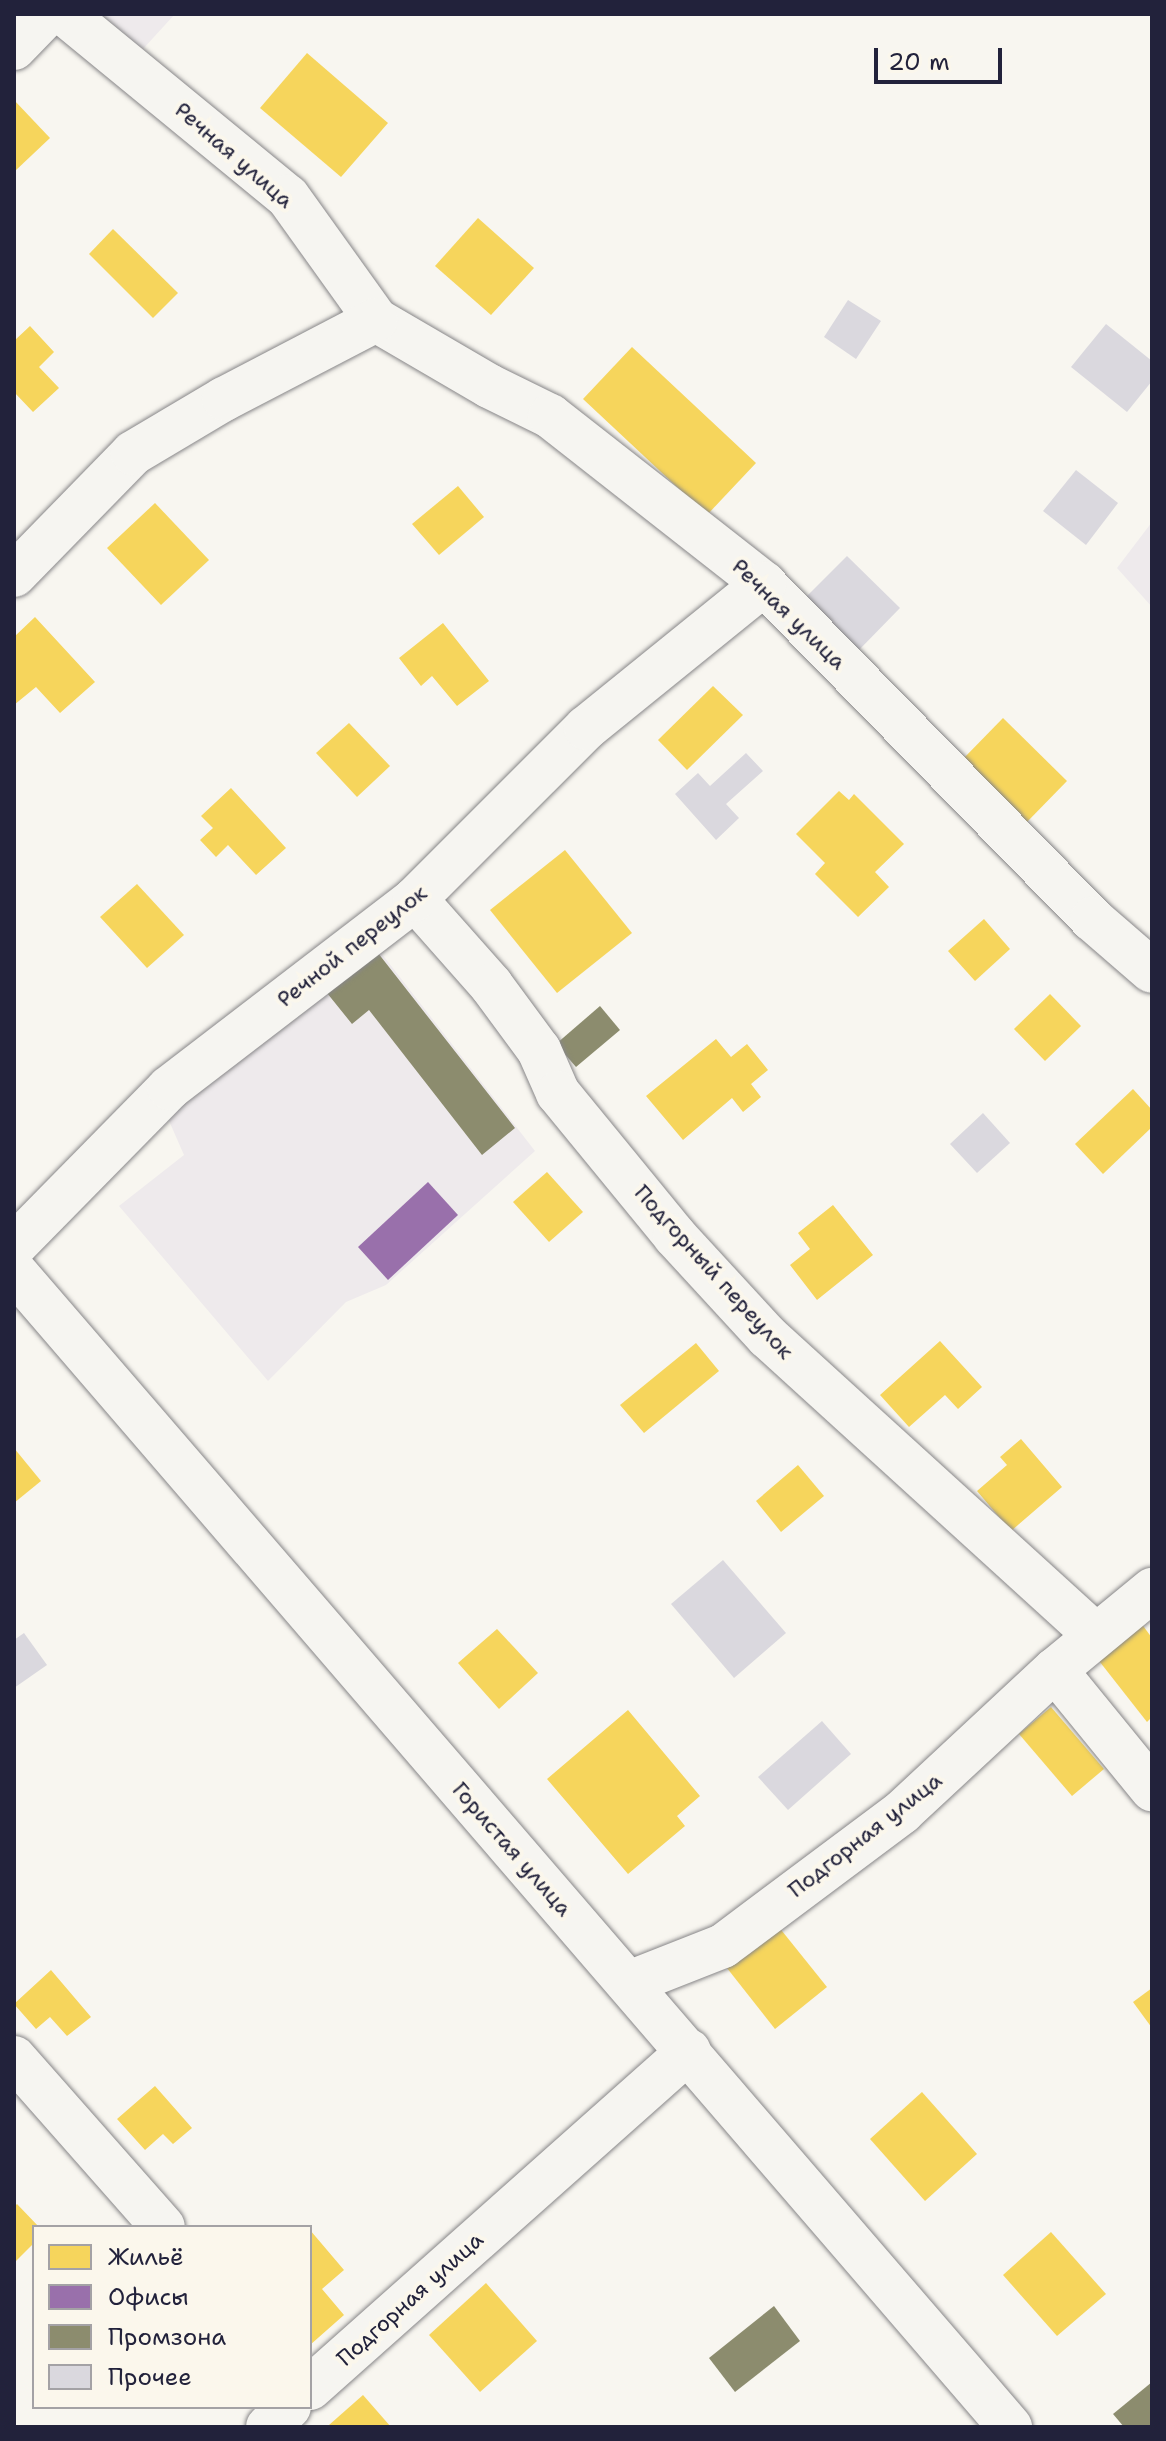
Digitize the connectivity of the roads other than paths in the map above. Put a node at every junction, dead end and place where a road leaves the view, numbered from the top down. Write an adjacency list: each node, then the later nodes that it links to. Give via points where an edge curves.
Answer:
1 (47, 14): 3 (street)
2 (65, 14): 4 (street, Речная улица, via 288,197)
3 (14, 48)
4 (376, 320): 5 (street, via 133,453); 6 (street, Речная улица, via 550,416)
5 (14, 575)
6 (764, 584): 7 (street, Речной переулок, via 586,728); 8 (street, Речная улица, via 1092,919)
7 (415, 899): 9 (street, Речной переулок, via 169,1088); 12 (street, Подгорный переулок, via 491,985 539,1050 558,1093 675,1236 768,1337)
8 (1152, 971)
9 (14, 1246)
10 (14, 1271): 15 (street, Гористая улица)
11 (1152, 1590): 12 (street, Подгорная улица)
12 (1096, 1635): 13 (street, Подгорная улица)
13 (1055, 1670): 14 (street); 15 (street, Подгорная улица, via 902,1812 723,1946)
14 (1152, 1789)
15 (629, 1983): 16 (street, Гористая улица)
16 (689, 2051): 19 (street, Подгорная улица); 22 (street, Гористая улица)
17 (14, 2058): 18 (street)
18 (161, 2225)
19 (312, 2386)
20 (287, 2409): 21 (street)
21 (268, 2427)
22 (1010, 2427)

